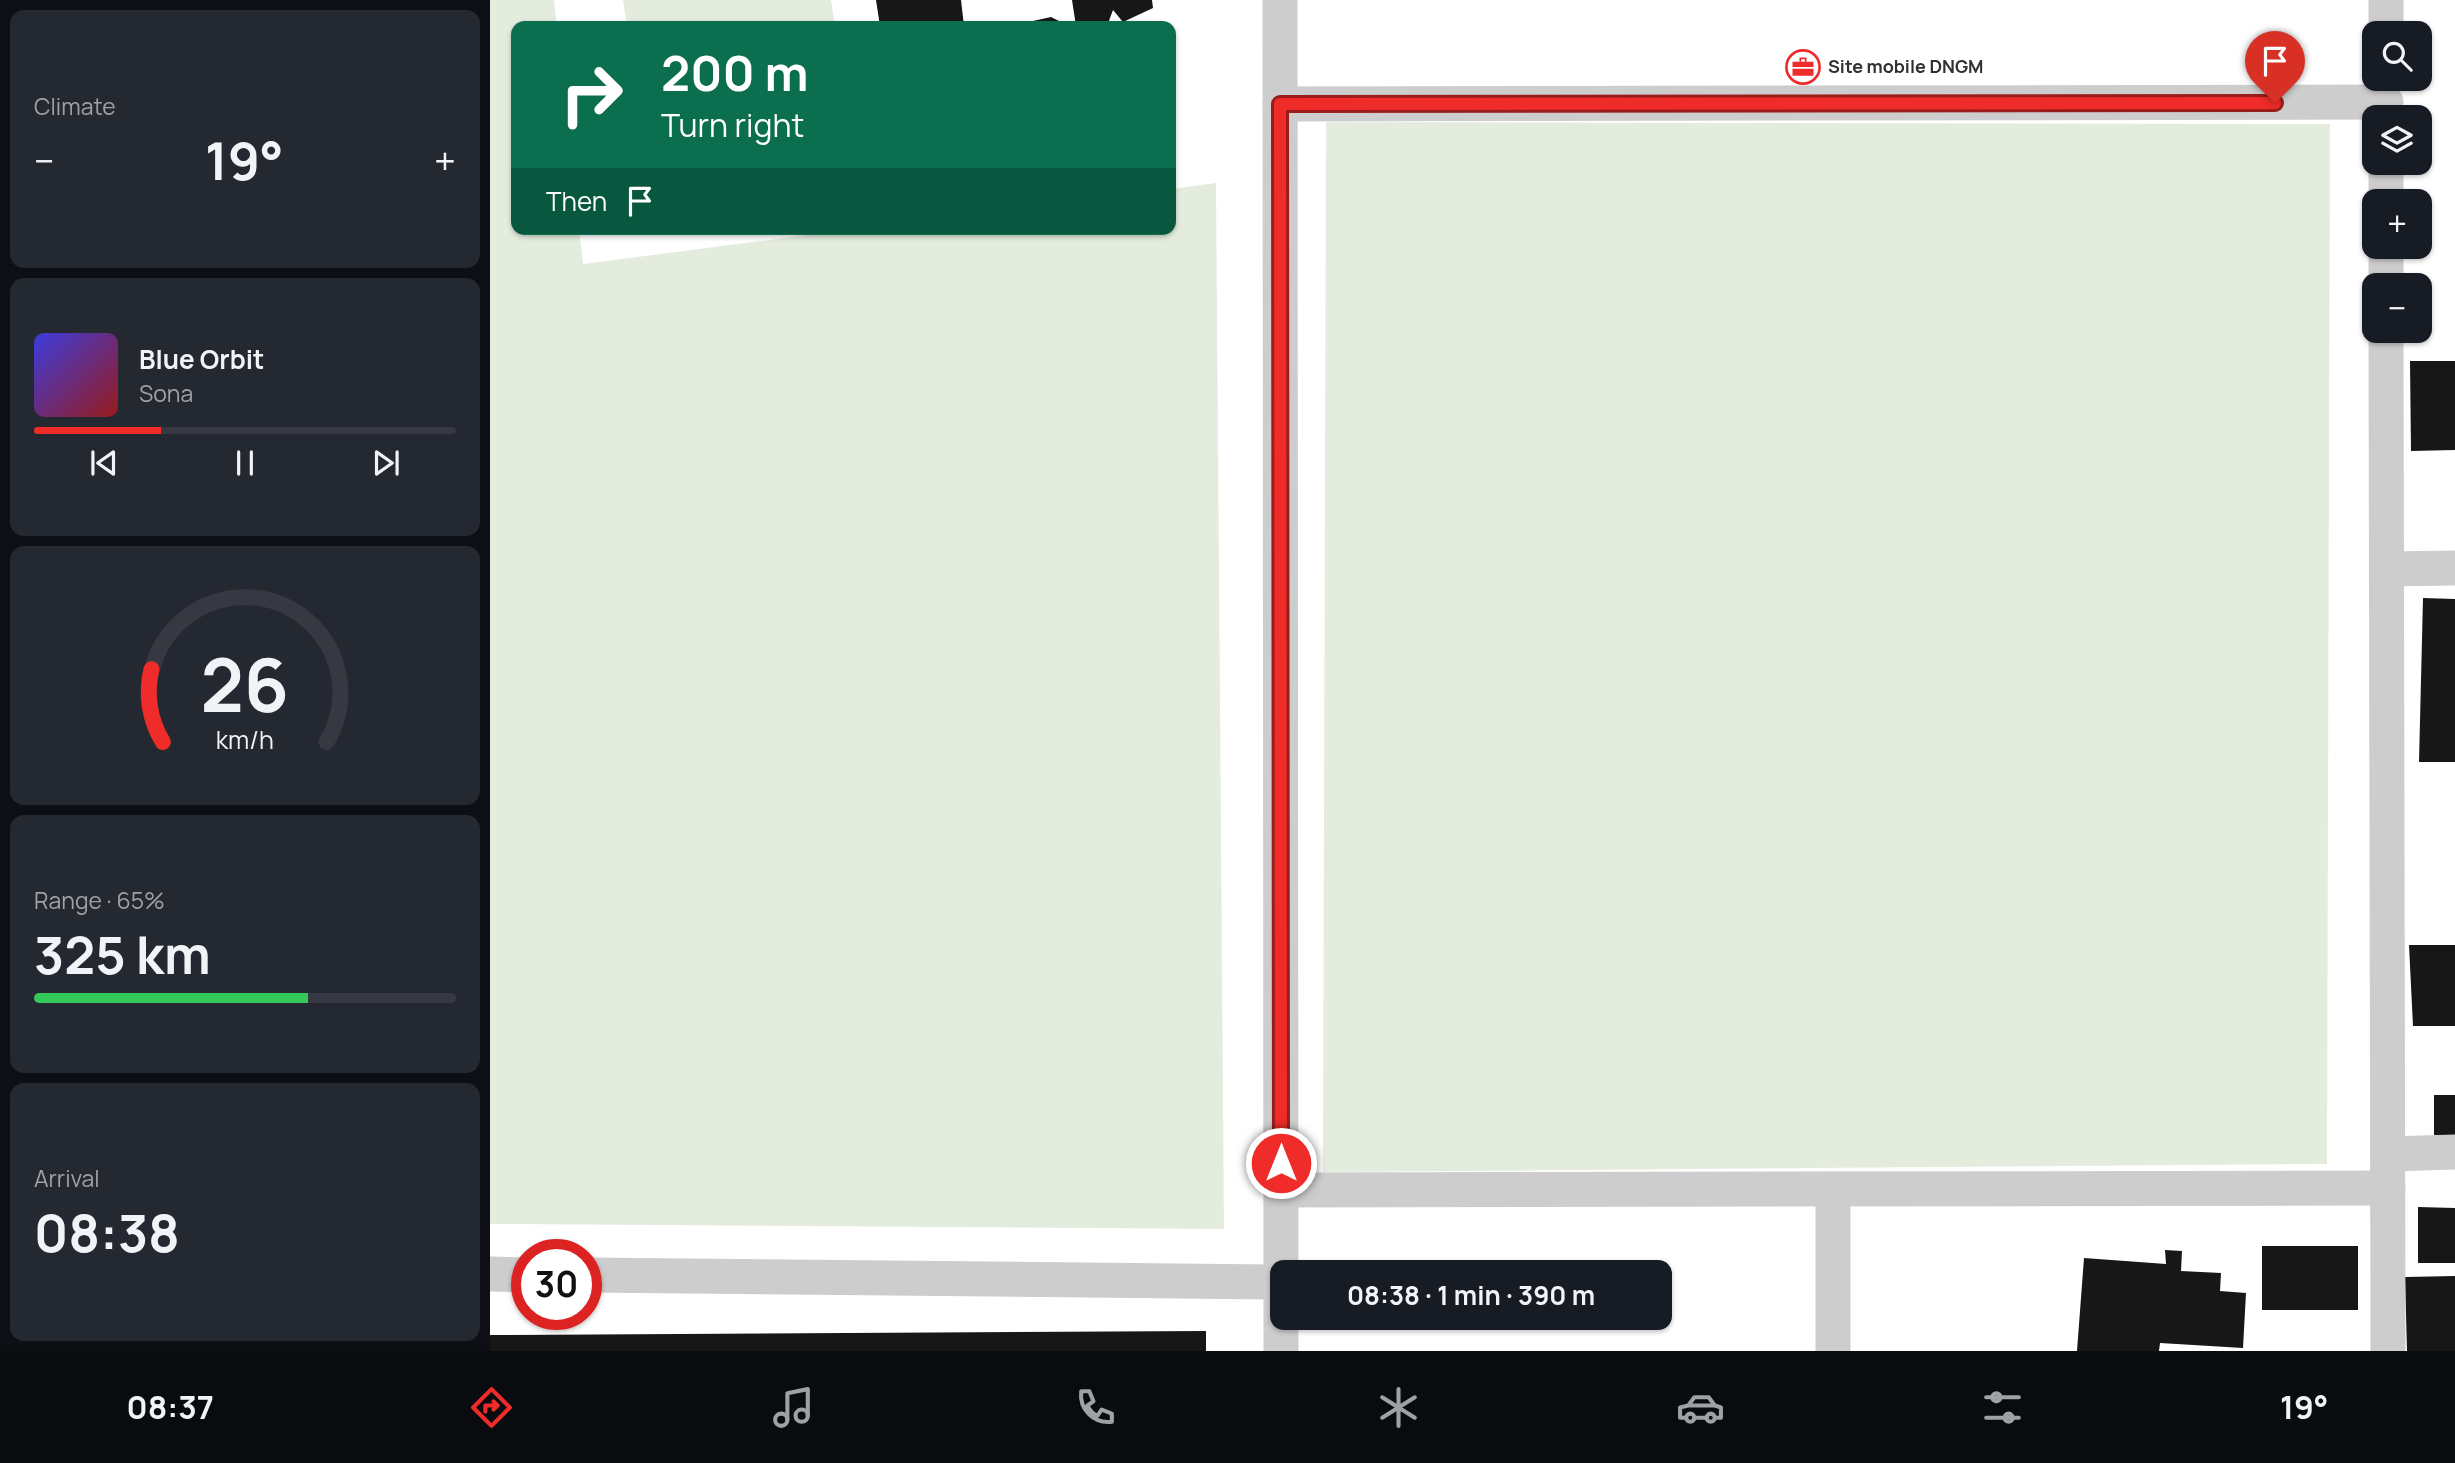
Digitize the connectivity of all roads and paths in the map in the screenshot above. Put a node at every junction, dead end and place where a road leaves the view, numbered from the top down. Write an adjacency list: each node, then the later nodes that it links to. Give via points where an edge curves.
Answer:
1 (1280, 0): 5 (street)
2 (2386, 0): 3 (street)
3 (2386, 21)
4 (2386, 100): 5 (street)
5 (1280, 104): 12 (street)
6 (2386, 343): 8 (street)
7 (2455, 568): 8 (street)
8 (2386, 569): 10 (street)
9 (2455, 1152): 10 (street)
10 (2388, 1171): 11 (street); 21 (street)
11 (1833, 1189): 12 (street); 20 (street)
12 (1281, 1190): 13 (street)
13 (1281, 1260)
14 (490, 1274): 15 (street)
15 (511, 1275)
16 (602, 1275): 17 (street)
17 (1270, 1282)
18 (1281, 1330): 19 (street)
19 (1281, 1351)
20 (1833, 1351)
21 (2388, 1351)

